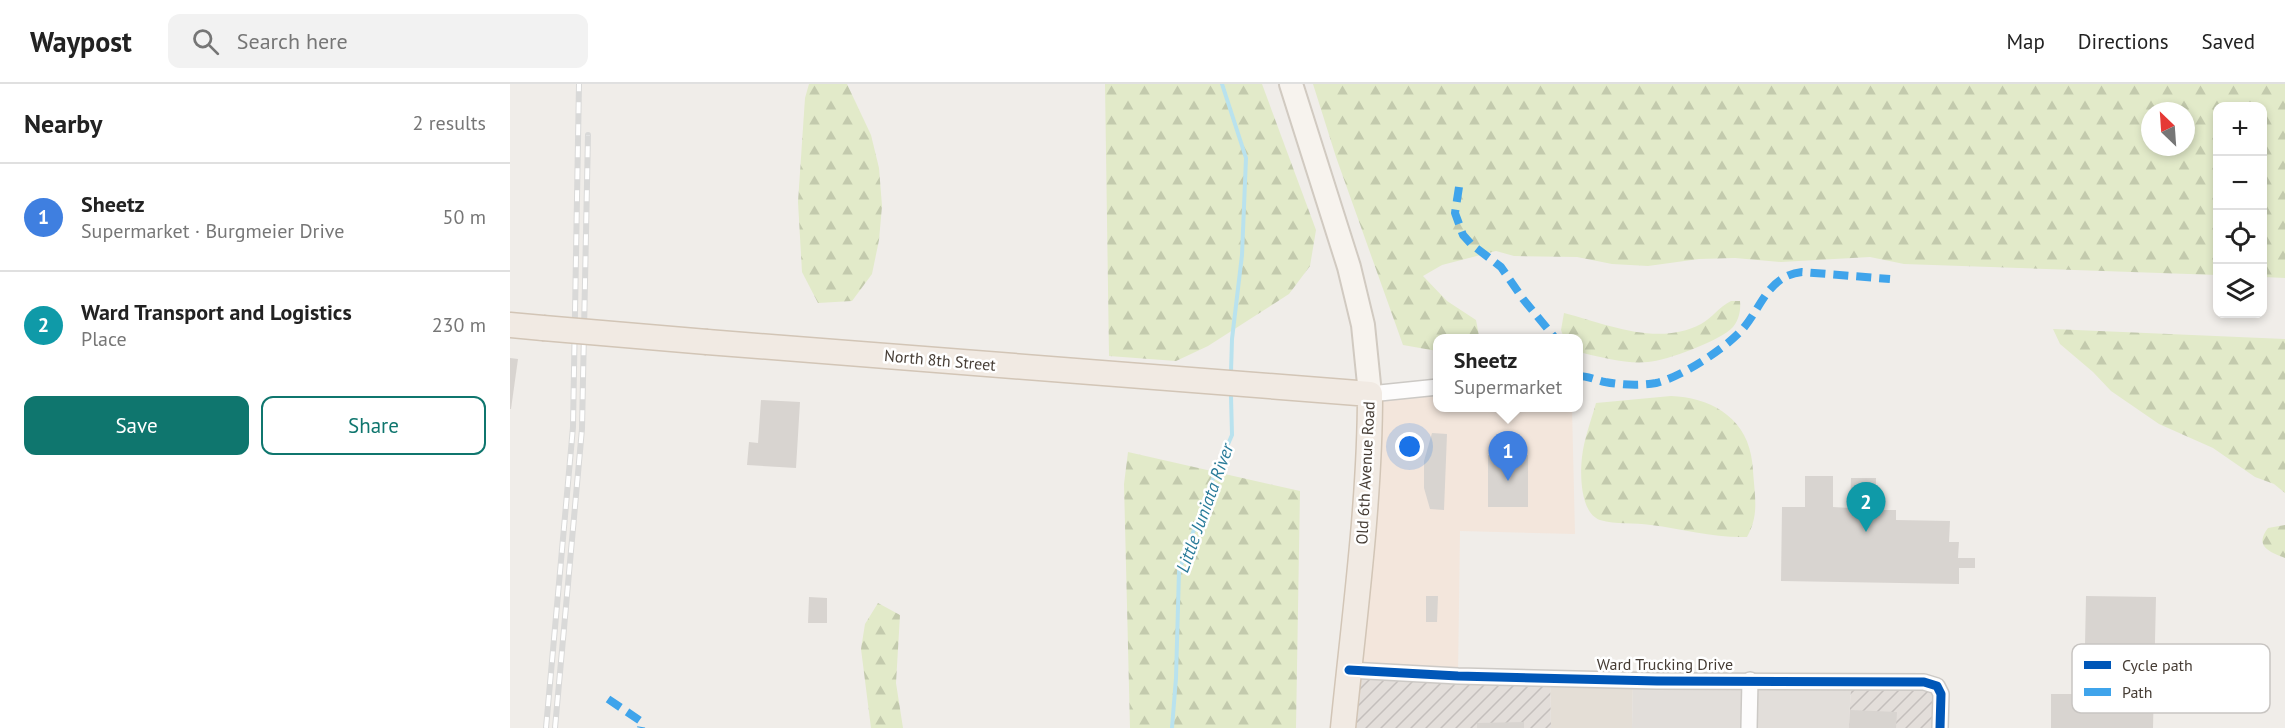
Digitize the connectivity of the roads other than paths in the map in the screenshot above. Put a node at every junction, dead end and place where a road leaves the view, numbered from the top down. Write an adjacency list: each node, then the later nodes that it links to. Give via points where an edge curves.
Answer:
1 (1291, 84): 4 (main road, Old 6th Avenue Road, via 1349,267 1363,325)
2 (510, 324): 4 (main road, North 8th Street, bridge)
3 (1433, 387): 4 (street)
4 (1370, 394): 5 (main road, Old 6th Avenue Road)
5 (1349, 670): 6 (street, Ward Trucking Drive); 7 (main road, Old 6th Avenue Road)
6 (1750, 680): 8 (street); 9 (street, Ward Trucking Drive, via 1928,682 1938,686 1941,694)
7 (1343, 728)
8 (1749, 728)
9 (1940, 728)

